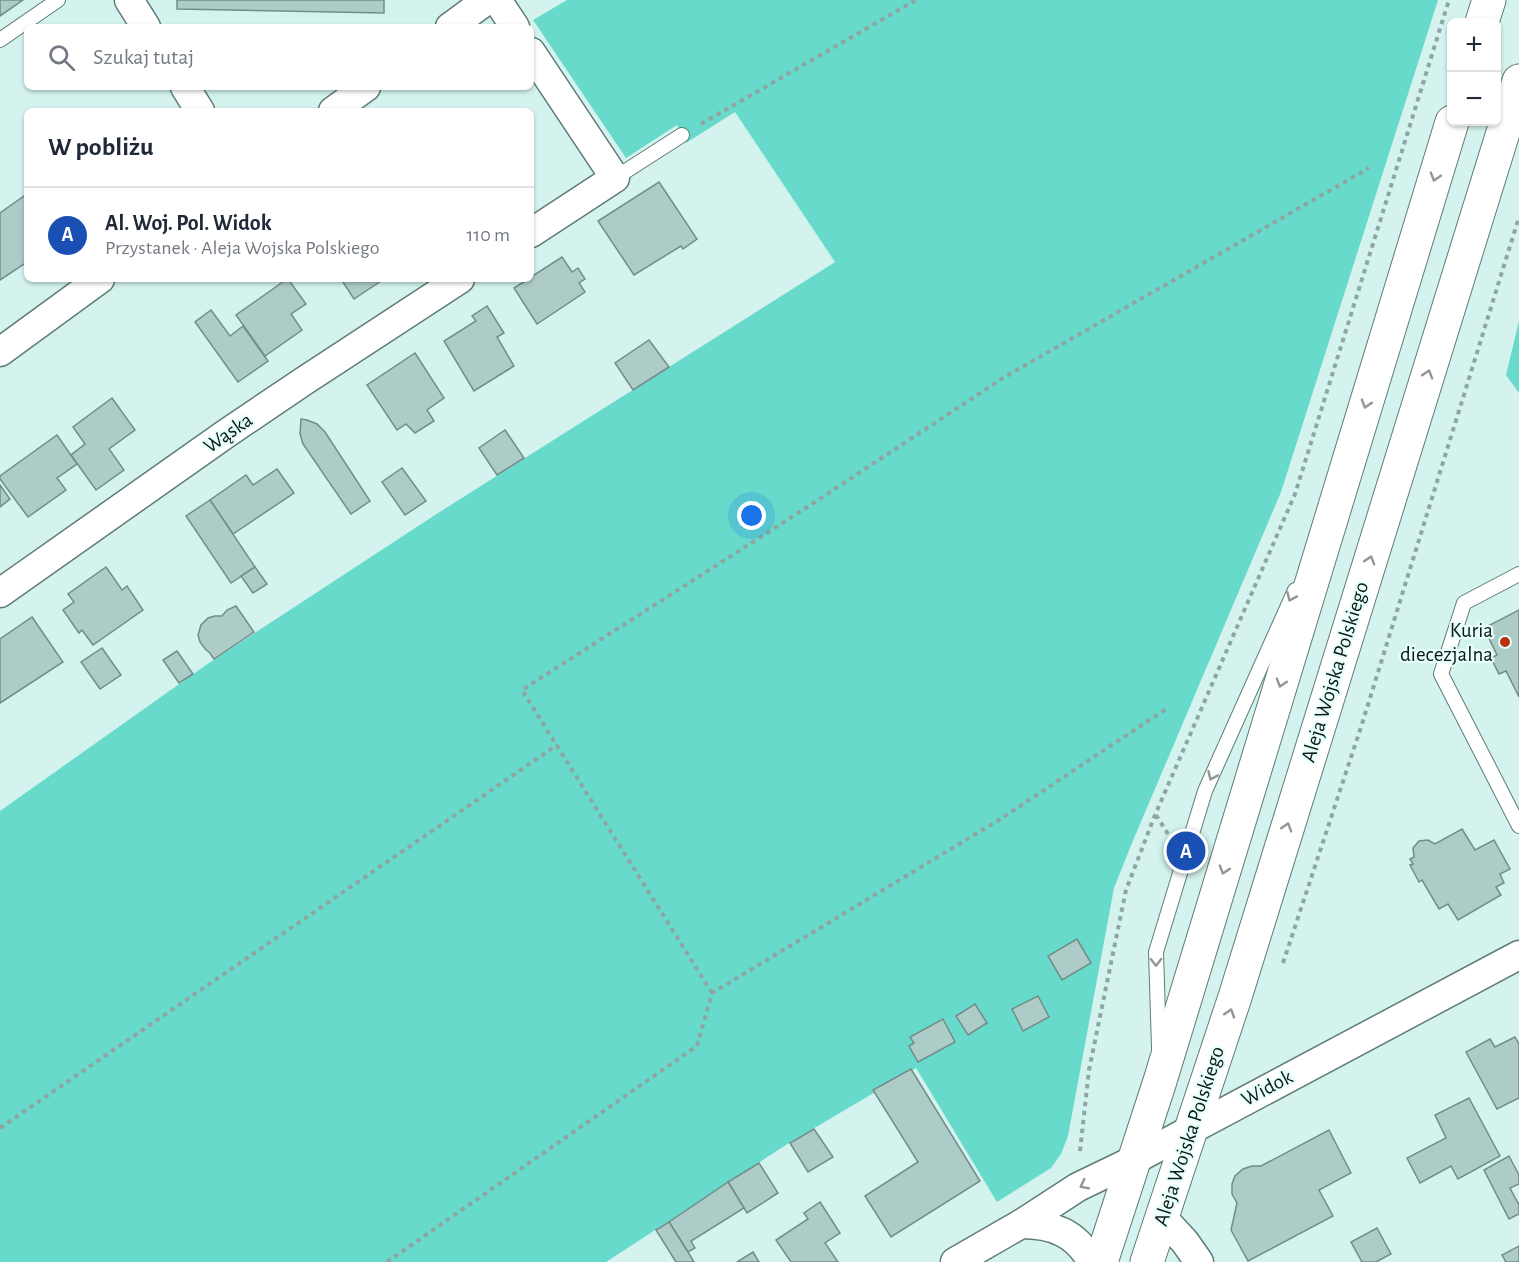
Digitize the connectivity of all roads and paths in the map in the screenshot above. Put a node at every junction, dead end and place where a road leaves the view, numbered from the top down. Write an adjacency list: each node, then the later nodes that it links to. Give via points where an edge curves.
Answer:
1 (58, 0): 12 (lane)
2 (129, 0): 9 (street)
3 (487, 0): 10 (street)
4 (497, 0): 11 (street)
5 (916, 0): 20 (path)
6 (1449, 0): 39 (path, via 1295,494 1126,890 1089,1070)
7 (1489, 0): 8 (main road)
8 (1483, 18)
9 (144, 24)
10 (454, 24)
11 (512, 24)
12 (0, 40)
13 (534, 56): 22 (street)
14 (1519, 81): 37 (main road, Aleja Wojska Polskiego, one-way to 14)
15 (187, 90): 17 (street)
16 (362, 90): 18 (street)
17 (198, 108)
18 (337, 108)
19 (1451, 126): 38 (main road, one-way to 38)
20 (682, 135): 22 (lane)
21 (1369, 168): 31 (path, via 1003,378 522,690)
22 (615, 178): 24 (street)
23 (1519, 217): 34 (path)
24 (534, 231)
25 (96, 282): 27 (street)
26 (455, 282): 29 (street, Wąska, via 246,420)
27 (0, 352)
28 (1519, 574): 32 (lane, via 1464,603 1441,674)
29 (0, 593)
30 (1169, 707): 35 (path, via 999,820)
31 (557, 745): 35 (path); 36 (path)
32 (1519, 826)
33 (1519, 955): 37 (street, Widok)
34 (1283, 965)
35 (712, 993): 42 (path, via 697,1046)
36 (0, 1128)
37 (1192, 1128): 38 (street, Widok); 40 (main road, Aleja Wojska Polskiego)
38 (1134, 1160): 41 (street, Widok, one-way to 41, via 1077,1187); 45 (main road)
39 (1078, 1161)
40 (1162, 1217): 46 (main road, Aleja Wojska Polskiego); 47 (street)
41 (1021, 1224): 43 (street, Widok); 44 (street, via 1053,1227 1078,1243)
42 (387, 1262)
43 (955, 1262)
44 (1092, 1262)
45 (1101, 1262)
46 (1147, 1262)
47 (1199, 1262)

